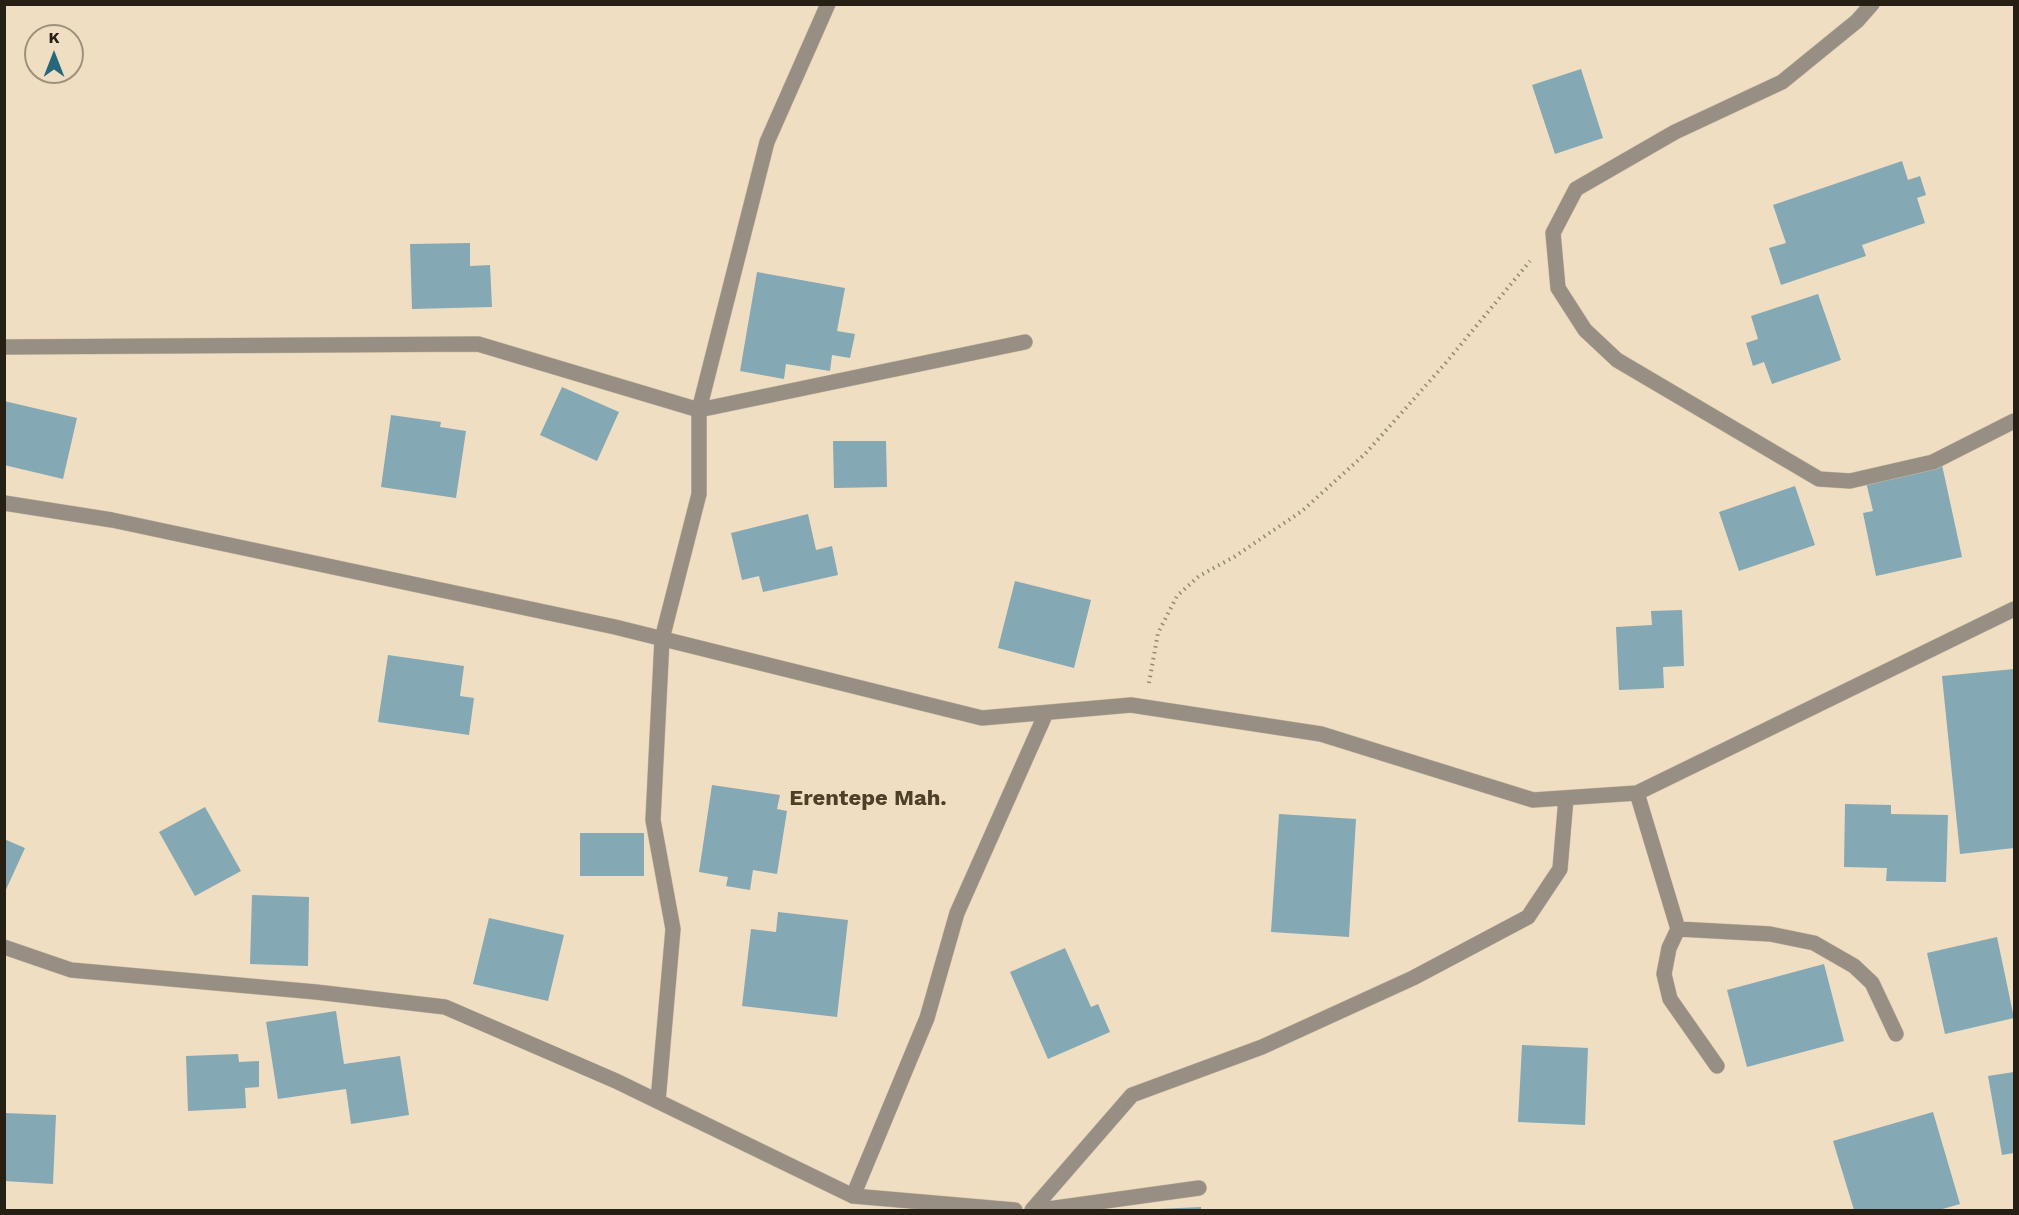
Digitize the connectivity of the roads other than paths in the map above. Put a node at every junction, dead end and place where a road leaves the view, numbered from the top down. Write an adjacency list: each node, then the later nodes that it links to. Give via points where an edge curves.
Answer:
1 (828, 4): 5 (street, via 767,142)
2 (1872, 4): 6 (street, via 1857,21 1782,82 1675,132 1576,189 1553,233 1558,288 1585,330 1617,360 1818,478 1850,481 1933,462)
3 (1025, 342): 5 (street)
4 (4, 346): 5 (street, via 478,344)
5 (699, 410): 9 (street, via 699,494)
6 (2014, 421)
7 (4, 503): 9 (street, via 112,520)
8 (2014, 609): 11 (street)
9 (662, 639): 10 (street, via 982,718); 17 (street, via 653,820 674,929)
10 (1046, 713): 12 (street, via 1131,705 1321,734 1533,800); 19 (street, via 957,913 927,1018)
11 (1637, 793): 12 (street); 13 (street)
12 (1566, 798): 21 (street, via 1560,869 1528,917 1413,978 1262,1047 1132,1095)
13 (1678, 929): 15 (street, via 1770,934 1814,943 1854,966 1872,982); 16 (street, via 1664,974 1670,999)
14 (5, 953): 17 (street, via 71,970 445,1007)
15 (1896, 1034)
16 (1717, 1066)
17 (658, 1101): 19 (street)
18 (1199, 1188): 22 (street)
19 (853, 1196): 20 (street)
20 (1015, 1210)
21 (1032, 1210)
22 (1041, 1210)

